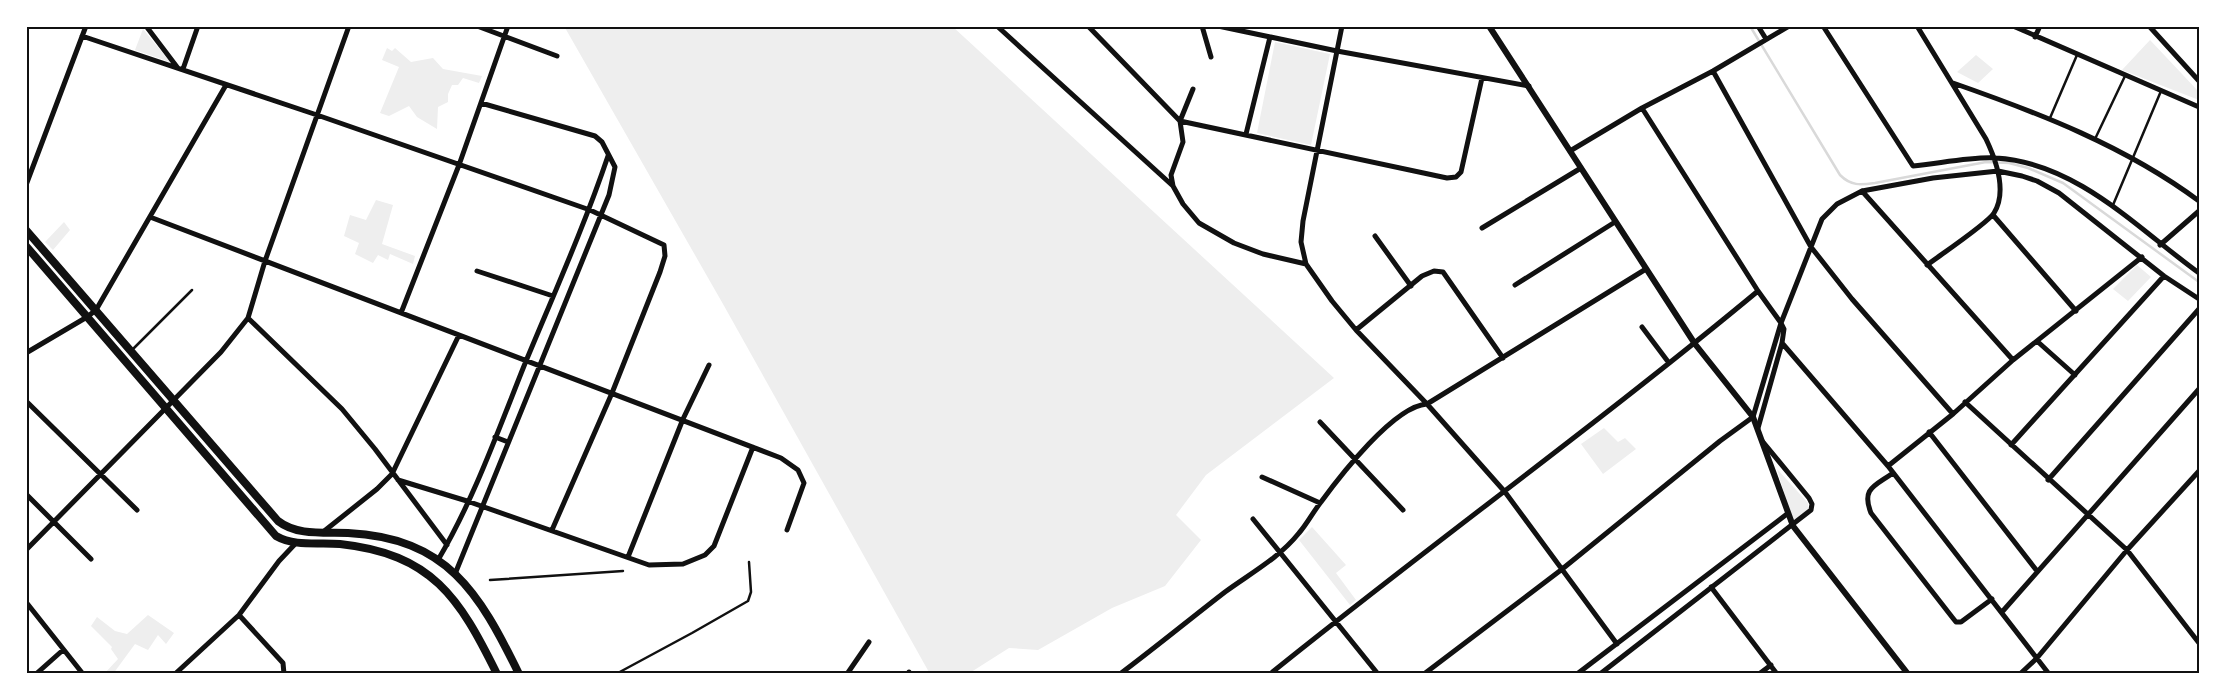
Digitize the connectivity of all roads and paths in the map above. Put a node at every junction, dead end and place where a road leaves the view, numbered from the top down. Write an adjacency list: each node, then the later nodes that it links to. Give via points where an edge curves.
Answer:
1 (86, 26): 20 (street)
2 (146, 26): 29 (street)
3 (198, 26): 29 (street)
4 (349, 26): 42 (street)
5 (477, 26): 22 (street)
6 (508, 26): 22 (street)
7 (997, 26): 56 (street)
8 (1088, 26): 44 (street)
9 (1202, 26): 28 (street)
10 (1218, 26): 21 (street)
11 (1342, 26): 25 (street)
12 (1489, 26): 36 (street)
13 (1758, 26): 24 (street)
14 (1789, 26): 24 (street)
15 (1823, 26): 50 (street, via 1913,166)
16 (1917, 26): 34 (street)
17 (2013, 26): 23 (street)
18 (2040, 26): 23 (street)
19 (2149, 26): 33 (street)
20 (82, 36): 29 (street); 55 (street)
21 (1270, 36): 25 (street); 45 (street)
22 (505, 37): 27 (street); 39 (street)
23 (2035, 37): 26 (street)
24 (1766, 39): 30 (street)
25 (1337, 51): 32 (street); 47 (street)
26 (2077, 55): 31 (street); 43 (lane)
27 (557, 56)
28 (1211, 57)
29 (180, 68): 35 (street)
30 (1713, 72): 41 (street); 71 (street)
31 (2125, 76): 38 (street); 46 (lane)
32 (1482, 78): 36 (street); 47 (street, via 1462,172 1455,178)
33 (2199, 80)
34 (1952, 82): 43 (street); 50 (street)
35 (226, 85): 42 (street); 64 (street)
36 (1529, 86): 48 (street)
37 (1193, 89): 44 (street)
38 (2161, 91): 40 (street); 51 (lane)
39 (481, 103): 49 (street, via 592,134 602,142); 52 (street)
40 (2199, 107)
41 (1642, 108): 48 (street); 83 (street)
42 (317, 115): 52 (street); 73 (street)
43 (2050, 120): 46 (street)
44 (1180, 121): 45 (street); 56 (street, via 1182,142 1171,175)
45 (1246, 134): 47 (street)
46 (2096, 139): 51 (street)
47 (1316, 151): 74 (street, via 1301,233)
48 (1570, 151): 53 (street)
49 (608, 156): 60 (street); 62 (street, via 616,171)
50 (1995, 157): 54 (street); 59 (street, via 2045,166)
51 (2133, 159): 58 (street, via 2155,170); 59 (lane)
52 (459, 165): 60 (street); 89 (street)
53 (1581, 168): 65 (street); 66 (street)
54 (1998, 170): 57 (street); 63 (street, via 1999,202); 72 (street, via 2037,181 2059,193)
55 (26, 185)
56 (1173, 186): 74 (street, via 1189,212 1214,232 1262,254)
57 (1862, 192): 71 (street, via 1828,211); 75 (street)
58 (2199, 201)
59 (2112, 207): 69 (street)
60 (590, 210): 62 (street); 84 (street)
61 (2199, 211): 69 (street)
62 (601, 215): 105 (street); 109 (street, via 664,245 665,256)
63 (1993, 215): 75 (street); 88 (street)
64 (150, 217): 73 (street); 87 (street)
65 (1615, 222): 76 (street); 80 (street)
66 (1482, 228)
67 (26, 230): 87 (main road)
68 (1376, 236): 81 (street)
69 (2160, 245): 78 (street)
70 (26, 246): 90 (main road)
71 (1811, 247): 92 (street); 115 (street)
72 (2142, 258): 79 (street); 88 (street)
73 (265, 261): 89 (street); 91 (street)
74 (1306, 264): 94 (street)
75 (1927, 265): 103 (street)
76 (1646, 269): 98 (street); 101 (street)
77 (477, 271): 84 (street)
78 (2199, 273)
79 (2164, 276): 85 (street); 107 (street)
80 (1516, 285)
81 (1411, 286): 94 (street); 101 (street, via 1426,274 1443,272)
82 (192, 290): 99 (lane)
83 (1758, 292): 92 (street); 98 (street)
84 (553, 296): 102 (street)
85 (2199, 299)
86 (2199, 309): 134 (street)
87 (96, 310): 90 (street); 99 (main road)
88 (2076, 311): 96 (street)
89 (401, 313): 95 (street)
90 (87, 318): 100 (street); 114 (main road)
91 (248, 318): 110 (street, via 232,340); 131 (street, via 342,409)
92 (1781, 322): 97 (street, via 1784,330); 116 (street)
93 (1642, 327): 104 (street)
94 (1356, 330): 113 (street)
95 (460, 335): 102 (street); 131 (street)
96 (2038, 342): 103 (street); 107 (street)
97 (1782, 343): 119 (street); 127 (street)
98 (1695, 344): 104 (street); 116 (street)
99 (131, 351): 110 (main road)
100 (26, 353)
101 (1503, 358): 113 (street)
102 (526, 360): 105 (street); 121 (street)
103 (2013, 360): 112 (street)
104 (1669, 364): 135 (street)
105 (540, 365): 109 (street); 122 (street)
106 (709, 365): 117 (street)
107 (2075, 376): 124 (street)
108 (2199, 389): 143 (street)
109 (612, 393): 117 (street); 147 (street)
110 (174, 400): 114 (street); 149 (main road, via 278,521 300,531)
111 (26, 401): 129 (street)
112 (1965, 402): 115 (street); 124 (street)
113 (1427, 404): 126 (street, via 1414,406 1403,414); 135 (street)
114 (167, 408): 129 (street); 150 (main road, via 270,529 279,538)
115 (1953, 414): 120 (street)
116 (1753, 417): 119 (street); 159 (street)
117 (683, 419): 125 (street); 155 (street)
118 (1320, 422): 126 (street)
119 (1758, 428): 123 (street)
120 (1929, 432): 127 (street); 160 (street)
121 (495, 436): 122 (street); 137 (street)
122 (508, 442): 139 (street)
123 (1763, 442): 142 (street); 146 (street, via 1809,498 1812,507 1808,514)
124 (2011, 445): 134 (street)
125 (753, 447): 148 (street, via 789,461 802,478 804,483); 155 (street, via 716,543 705,556 682,564 650,565)
126 (1355, 459): 138 (street); 141 (street)
127 (1888, 466): 130 (street)
128 (2199, 471): 153 (street)
129 (101, 473): 140 (street); 145 (street)
130 (1893, 473): 165 (street); 165 (street, via 1868,492 1866,500 1871,513 1952,618 1961,622)
131 (392, 474): 133 (street); 149 (street)
132 (1262, 477): 138 (street)
133 (398, 480): 137 (street); 151 (street)
134 (2048, 480): 143 (street)
135 (1505, 492): 159 (street); 169 (street)
136 (26, 494): 145 (street)
137 (467, 501): 139 (street); 151 (street)
138 (1320, 503): 154 (street, via 1300,533)
139 (483, 507): 147 (street); 162 (street)
140 (137, 510)
141 (1403, 510)
142 (1787, 514): 146 (street); 172 (street)
143 (2087, 514): 153 (street); 160 (street)
144 (1254, 519): 154 (street)
145 (55, 521): 152 (street); 156 (street)
146 (1792, 526): 164 (street); 192 (street)
147 (552, 530): 155 (street)
148 (787, 530)
149 (323, 532): 157 (main road, via 391,538 408,543)
150 (296, 543): 168 (street); 181 (main road, via 346,545 382,552 428,574 458,604)
151 (447, 545): 157 (street)
152 (26, 550)
153 (2127, 550): 171 (street); 174 (street)
154 (1281, 553): 169 (street); 176 (street, via 1226,591)
155 (628, 557)
156 (91, 559)
157 (438, 560): 162 (main road)
158 (749, 562): 183 (lane, via 751,588 748,601)
159 (1561, 570): 172 (street); 187 (street)
160 (2037, 570): 167 (street)
161 (623, 571): 163 (lane)
162 (455, 574): 182 (main road, via 486,611)
163 (490, 580)
164 (1711, 587): 175 (street); 189 (street)
165 (1992, 599): 167 (street)
166 (26, 602): 173 (street)
167 (2002, 612): 174 (street)
168 (239, 615): 179 (street); 180 (street, via 283,663)
169 (1335, 622): 185 (street); 186 (street)
170 (869, 642): 184 (street)
171 (2199, 643)
172 (1617, 644): 188 (street)
173 (63, 650): 177 (street); 178 (street)
174 (2037, 658): 193 (street); 194 (street)
175 (1771, 665): 190 (street); 191 (street)
176 (1122, 673)
177 (36, 674)
178 (83, 674)
179 (175, 674)
180 (284, 674)
181 (498, 674)
182 (518, 674)
183 (616, 674)
184 (846, 674)
185 (1270, 674)
186 (1378, 674)
187 (1424, 674)
188 (1578, 674)
189 (1600, 674)
190 (1759, 674)
191 (1777, 674)
192 (1908, 674)
193 (2020, 674)
194 (2049, 674)

